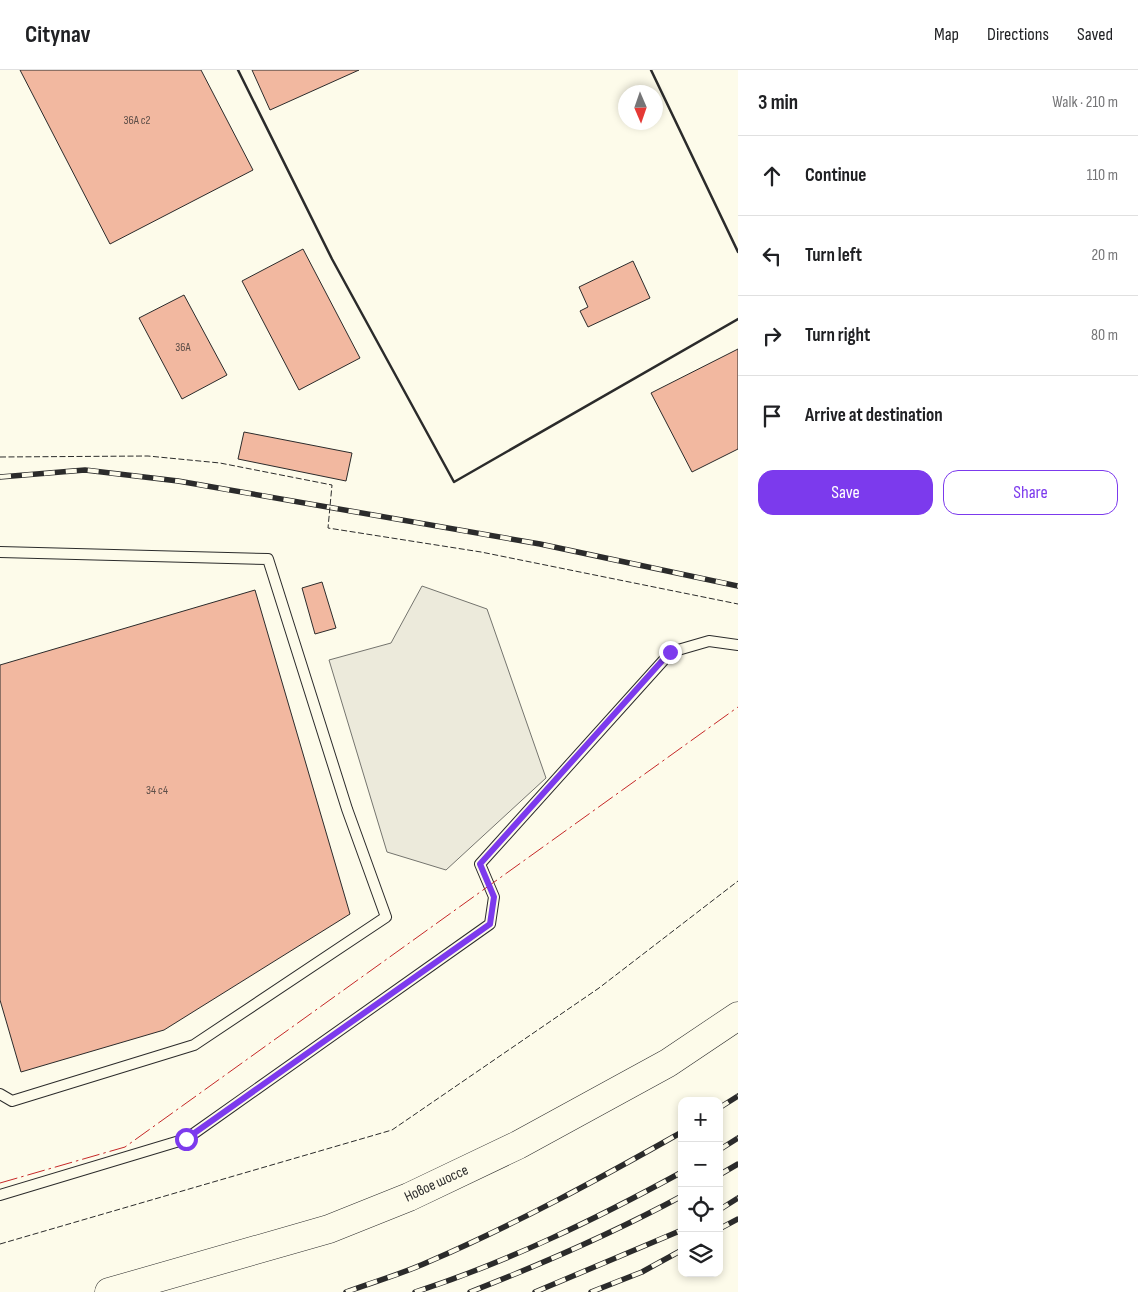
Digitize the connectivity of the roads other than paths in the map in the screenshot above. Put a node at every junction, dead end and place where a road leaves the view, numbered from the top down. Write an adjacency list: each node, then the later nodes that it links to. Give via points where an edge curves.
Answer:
1 (0, 552): 4 (lane, via 268,559 346,809 386,917 194,1045 12,1101)
2 (738, 645): 5 (lane, via 709,641 670,652 480,864 494,897 490,924 186,1139)
3 (738, 1016): 6 (main road, Новое шоссе, via 668,1063 518,1145 409,1197 328,1229)
4 (0, 1094)
5 (0, 1195)
6 (109, 1292)

